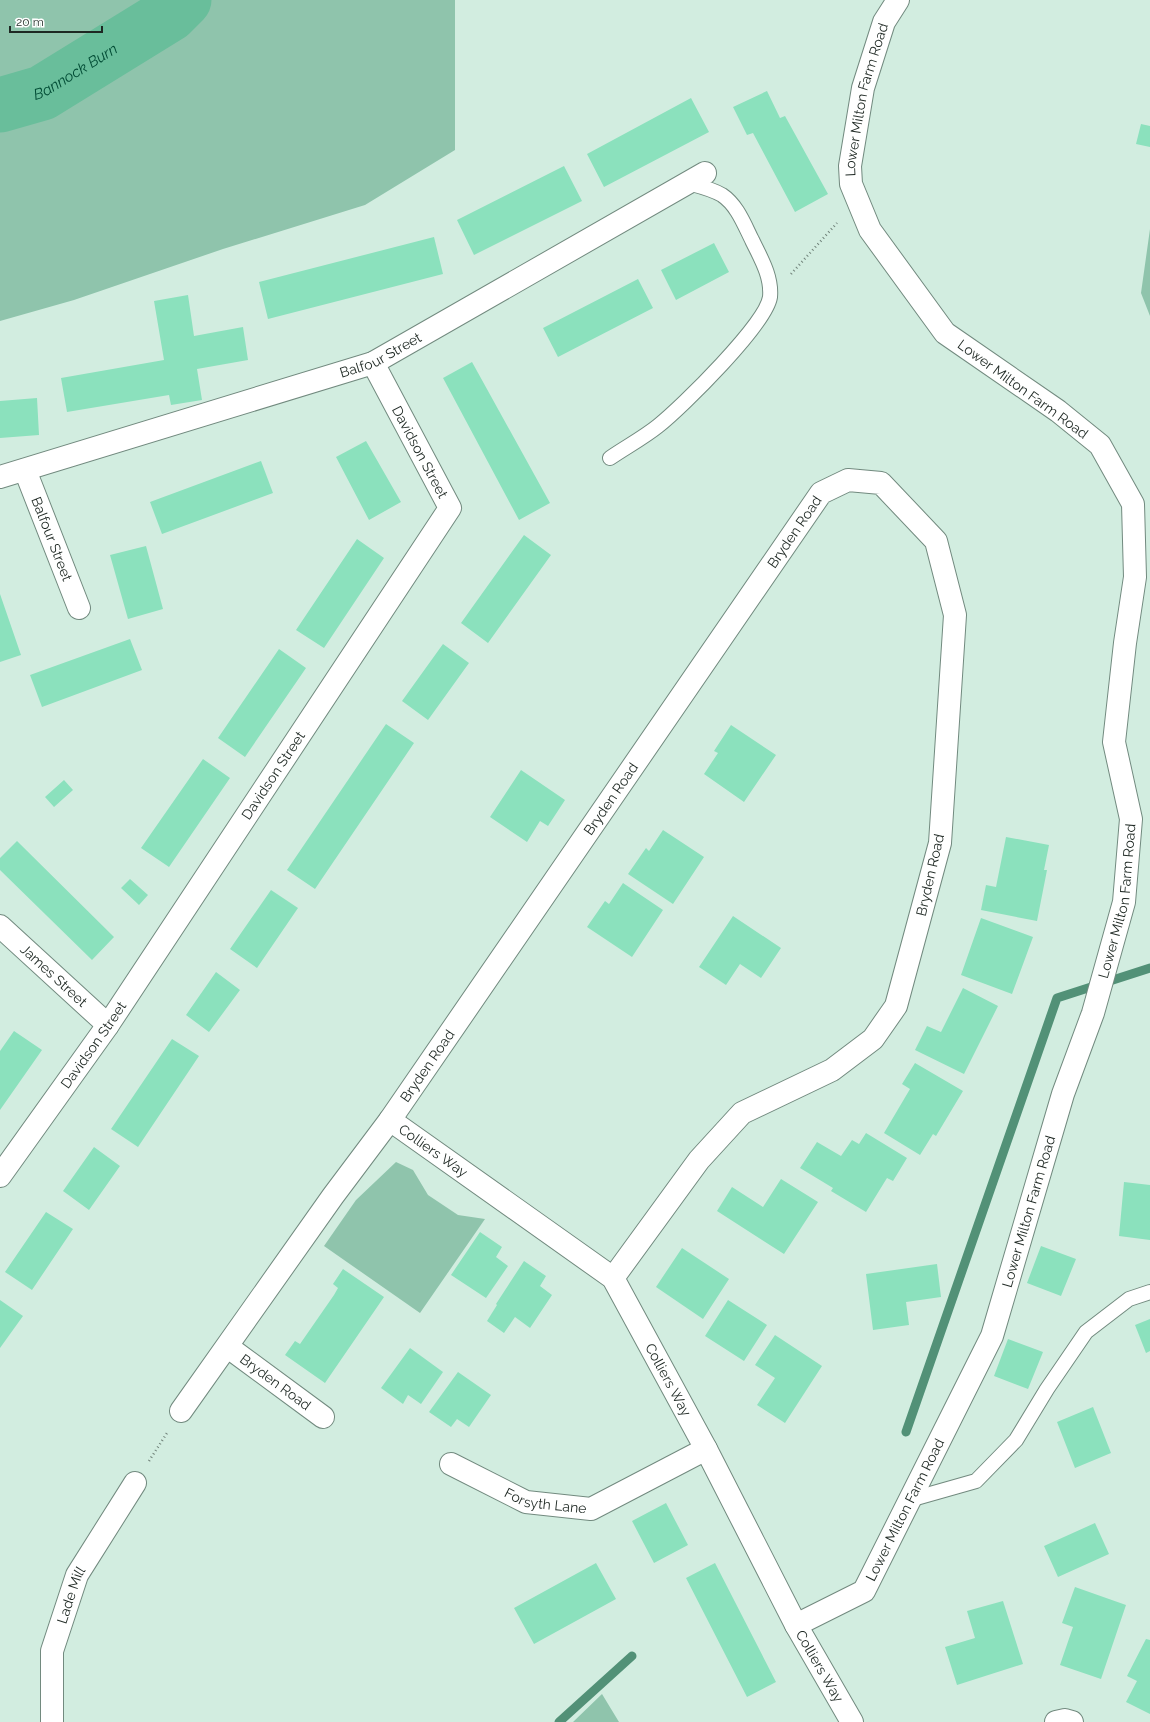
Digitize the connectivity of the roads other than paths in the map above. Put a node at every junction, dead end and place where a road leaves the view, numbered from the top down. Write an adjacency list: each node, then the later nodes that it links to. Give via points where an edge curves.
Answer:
1 (898, 0): 20 (street, Lower Milton Farm Road, via 884,22 863,88 850,166 851,184 870,230 945,333 1058,411 1100,445 1133,504 1135,578 1114,742 1131,819 1124,902 1095,1006 1063,1094 992,1336)
2 (697, 178): 3 (street, Balfour Street); 4 (lane, via 722,195 735,208 767,274 770,298 753,327 690,397 658,426)
3 (373, 362): 5 (street, Balfour Street); 9 (street, Davidson Street, via 450,508)
4 (610, 458)
5 (25, 470): 6 (street, Balfour Street); 7 (street, Balfour Street)
6 (0, 477)
7 (79, 608)
8 (0, 926): 9 (street, James Street)
9 (108, 1026): 11 (street, Davidson Street)
10 (390, 1120): 12 (street, Colliers Way); 12 (street, Bryden Road, via 821,493 848,480 881,483 936,541 955,615 940,843 896,1006 873,1039 832,1070 742,1113 699,1160); 14 (street, Bryden Road, via 333,1196)
11 (0, 1176)
12 (613, 1278): 17 (street, Colliers Way)
13 (1150, 1292): 20 (lane, via 1129,1299 1086,1332 1016,1440 976,1481)
14 (228, 1347): 15 (street, Bryden Road); 16 (street, Bryden Road)
15 (182, 1411)
16 (323, 1416)
17 (706, 1449): 18 (street, Forsyth Lane, via 591,1509 526,1502); 21 (street, Colliers Way)
18 (451, 1464)
19 (135, 1483): 22 (street, Lade Mill, via 77,1575 52,1651)
20 (909, 1500): 21 (street, Lower Milton Farm Road, via 864,1591)
21 (796, 1625): 23 (street, Colliers Way)
22 (52, 1722)
23 (852, 1722)
24 (1056, 1722): 25 (street)
25 (1072, 1722)

